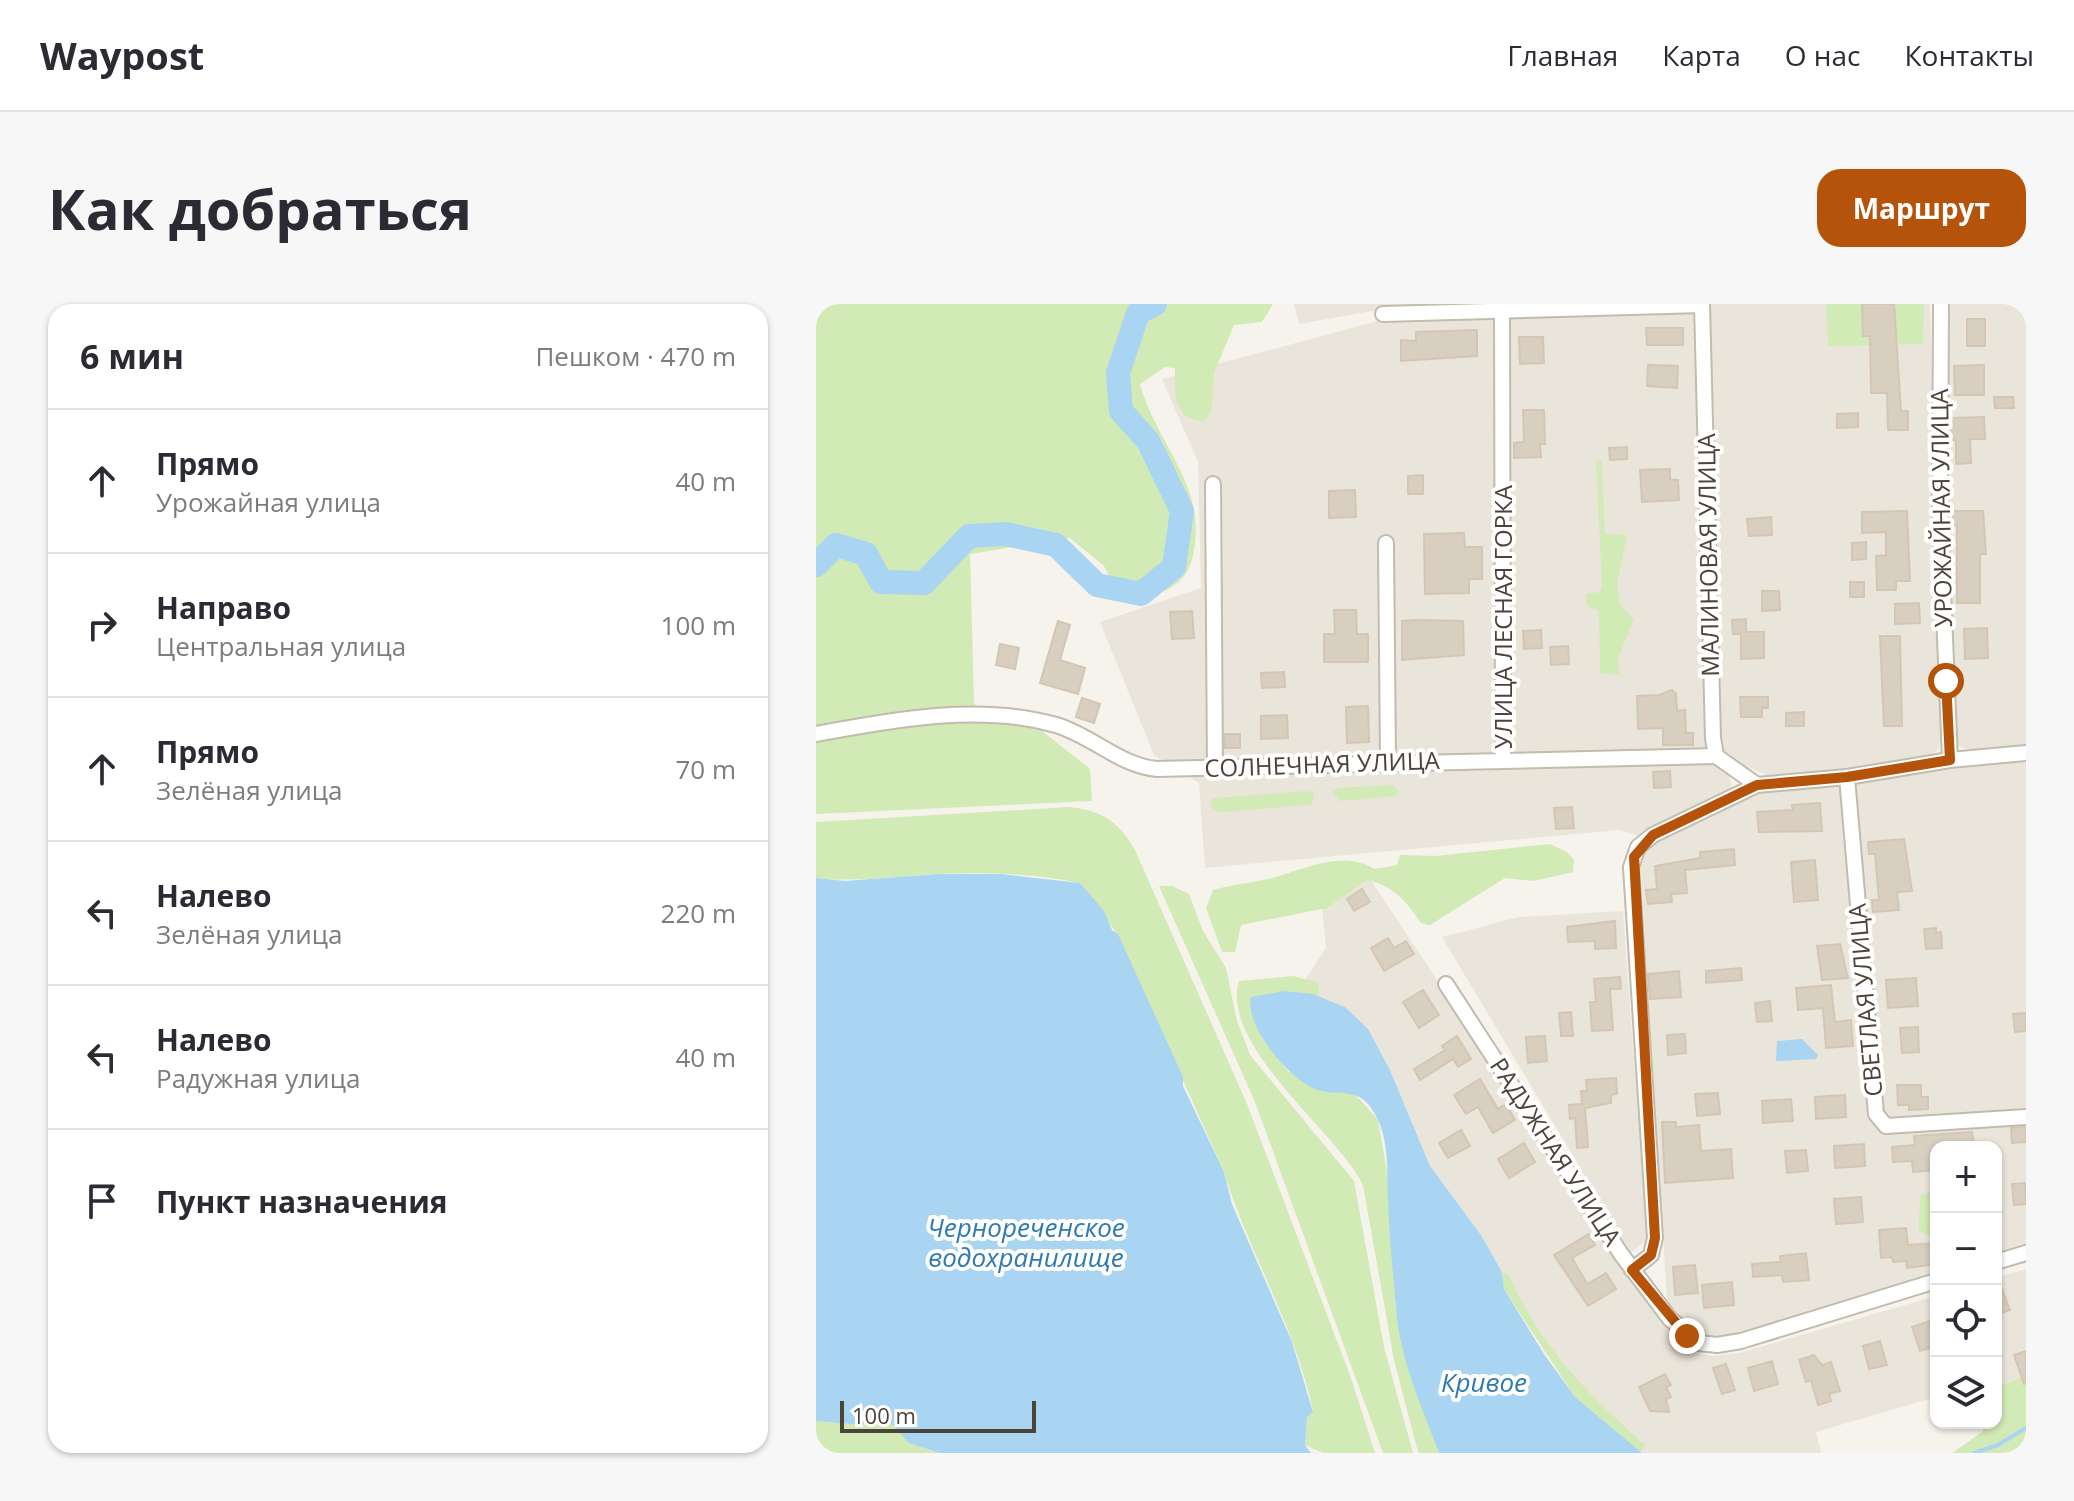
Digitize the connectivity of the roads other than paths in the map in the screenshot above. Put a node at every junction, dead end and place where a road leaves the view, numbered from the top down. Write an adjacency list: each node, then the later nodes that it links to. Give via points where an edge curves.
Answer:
1 (1702, 304): 3 (street); 9 (street, МАЛИНОВАЯ УЛИЦА)
2 (1941, 304): 11 (street, УРОЖАЙНАЯ УЛИЦА, via 1940,516)
3 (1502, 310): 4 (street); 10 (street, УЛИЦА ЛЕСНАЯ ГОРКА)
4 (1383, 314)
5 (1213, 484): 13 (street)
6 (1386, 543): 12 (street)
7 (816, 734): 13 (street, СОЛНЕЧНАЯ УЛИЦА, via 885,721 983,714 1057,725 1141,767)
8 (2026, 753): 11 (street)
9 (1716, 756): 10 (street, УЛИЦА ЛЕСНАЯ ГОРКА); 15 (street)
10 (1503, 760): 12 (street, СОЛНЕЧНАЯ УЛИЦА)
11 (1950, 760): 14 (street)
12 (1388, 762): 13 (street, СОЛНЕЧНАЯ УЛИЦА)
13 (1215, 769)
14 (1847, 777): 15 (street); 17 (street, СВЕТЛАЯ УЛИЦА, via 1880,1122 1886,1126)
15 (1757, 785): 20 (street, via 1653,835 1634,857 1655,1238 1651,1255)
16 (1446, 984): 20 (street, РАДУЖНАЯ УЛИЦА)
17 (2026, 1117)
18 (2026, 1253): 19 (street)
19 (2002, 1260)
20 (1632, 1270): 21 (street, РАДУЖНАЯ УЛИЦА, via 1687,1336 1706,1345 1741,1341)
21 (1930, 1283)

